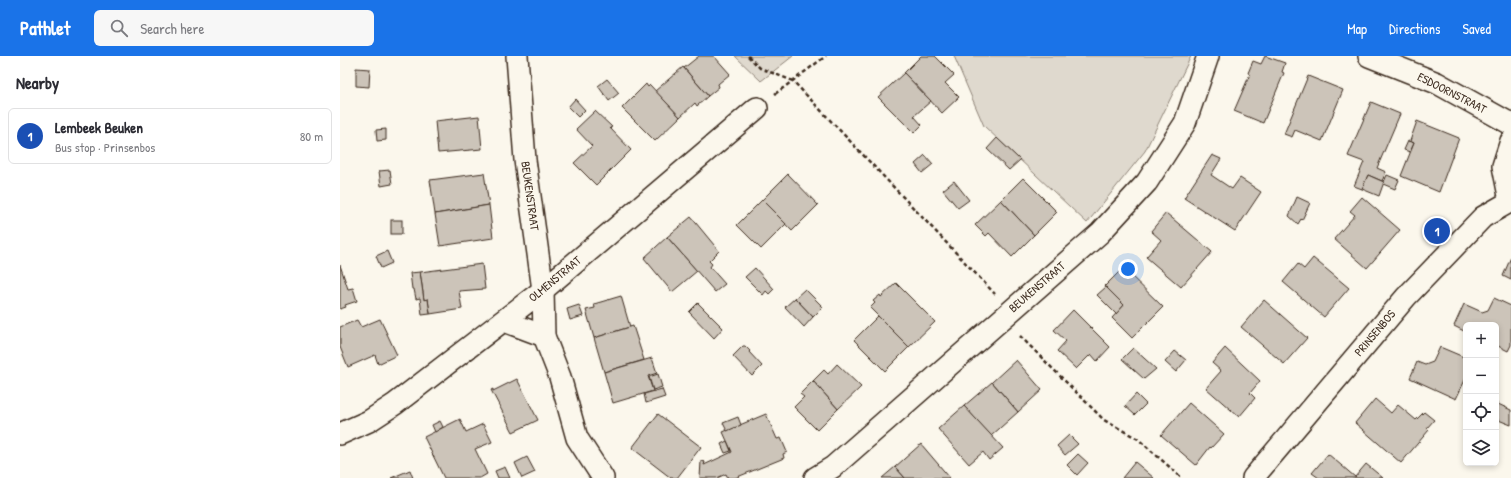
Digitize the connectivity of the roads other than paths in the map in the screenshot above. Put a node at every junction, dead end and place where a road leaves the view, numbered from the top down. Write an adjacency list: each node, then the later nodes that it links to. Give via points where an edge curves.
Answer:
1 (517, 56): 8 (street, BEUKENSTRAAT, via 525,160)
2 (1208, 56): 13 (street, BEUKENSTRAAT, via 1185,123 1147,182 1100,233 833,467)
3 (1369, 56): 5 (street, ESDOORNSTRAAT, via 1437,83)
4 (757, 108): 8 (street, OLMENSTRAAT)
5 (1511, 124)
6 (1511, 141): 7 (street, PRINSENBOS, via 1503,166)
7 (1510, 201): 14 (street, PRINSENBOS, via 1483,218 1406,297)
8 (543, 290): 9 (street, OLMENSTRAAT); 10 (street, BEUKENSTRAAT)
9 (504, 321): 10 (street); 11 (street, OLMENSTRAAT, via 395,404 370,421)
10 (544, 336): 12 (street, BEUKENSTRAAT, via 560,377 577,438)
11 (340, 434)
12 (603, 478)
13 (815, 478)
14 (1253, 478)

